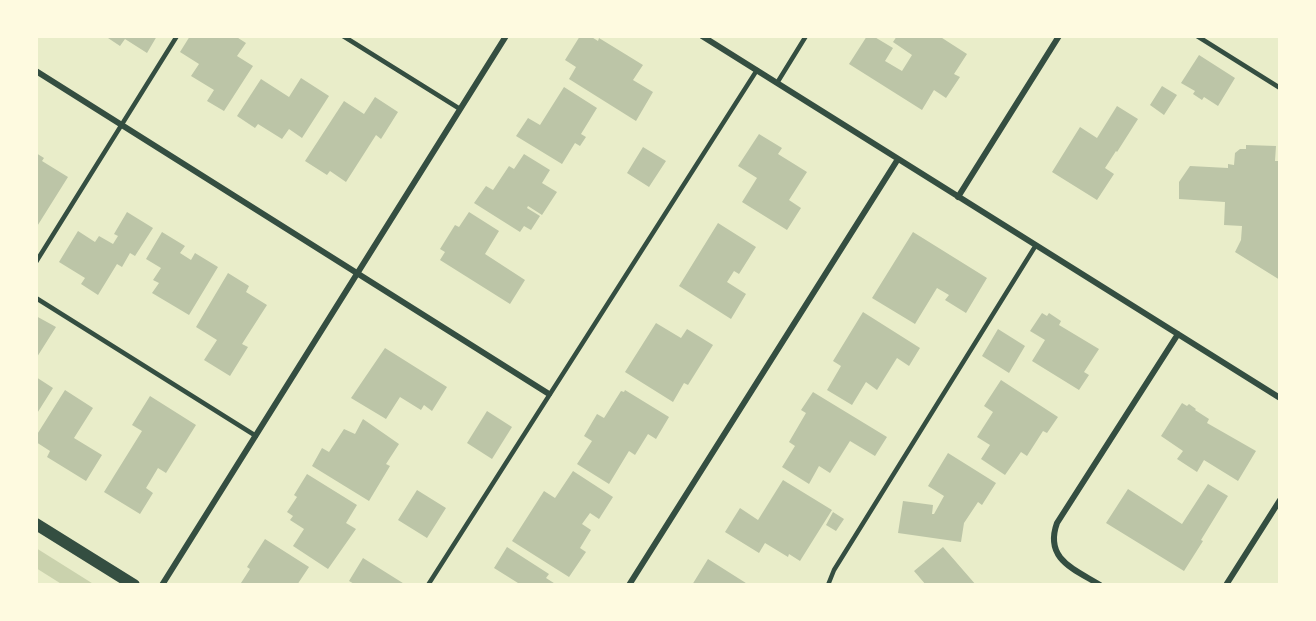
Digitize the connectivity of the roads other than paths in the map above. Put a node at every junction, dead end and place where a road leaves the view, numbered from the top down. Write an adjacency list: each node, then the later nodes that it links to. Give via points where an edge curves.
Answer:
1 (177, 36): 13 (lane)
2 (343, 36): 12 (lane)
3 (506, 36): 12 (street)
4 (702, 36): 8 (street)
5 (806, 36): 10 (lane)
6 (1059, 36): 15 (street)
7 (1197, 36): 11 (lane)
8 (757, 70): 10 (street); 21 (lane)
9 (36, 71): 13 (street)
10 (777, 82): 14 (street)
11 (1280, 88)
12 (460, 109): 18 (street)
13 (121, 125): 17 (lane); 18 (street)
14 (898, 159): 15 (street); 29 (street)
15 (958, 197): 16 (street)
16 (1036, 245): 20 (street); 30 (lane)
17 (36, 261)
18 (357, 274): 21 (street); 23 (street)
19 (36, 298): 23 (lane)
20 (1178, 334): 22 (street); 31 (street, via 1053,533 1057,555)
21 (549, 394): 28 (lane)
22 (1280, 398)
23 (256, 436): 27 (street)
24 (1280, 500): 32 (street)
25 (36, 524): 26 (main road)
26 (134, 585)
27 (162, 585)
28 (428, 585)
29 (629, 585)
30 (828, 585)
31 (1100, 585)
32 (1226, 585)

